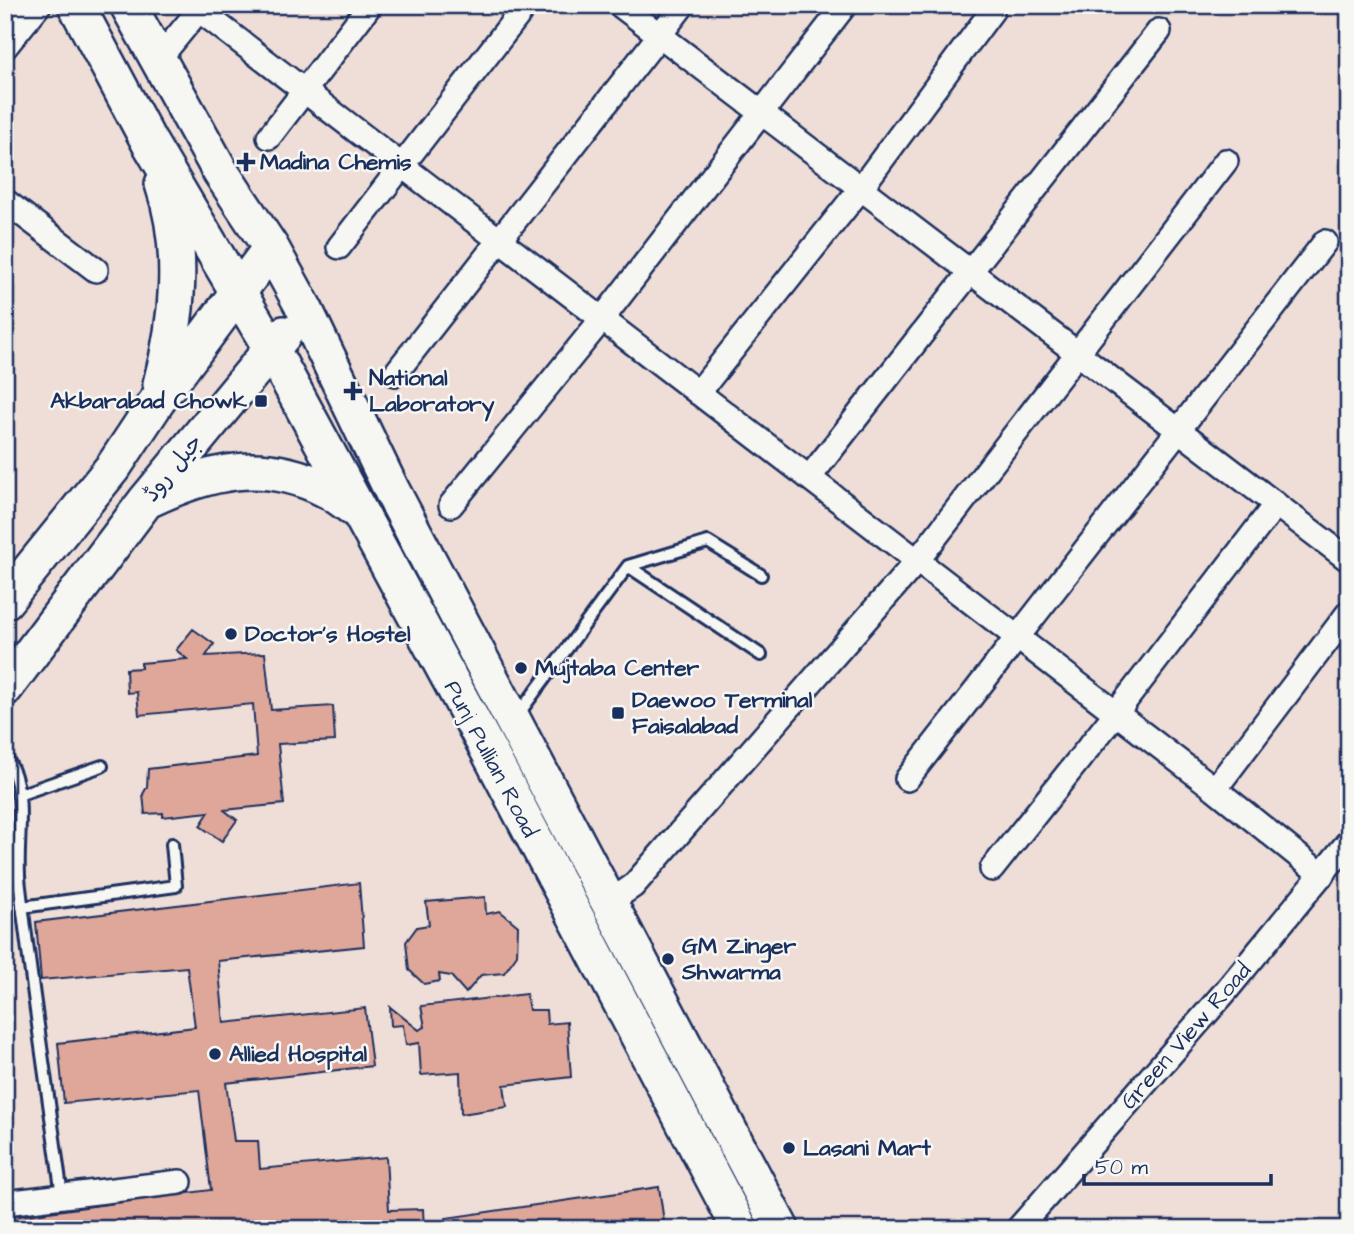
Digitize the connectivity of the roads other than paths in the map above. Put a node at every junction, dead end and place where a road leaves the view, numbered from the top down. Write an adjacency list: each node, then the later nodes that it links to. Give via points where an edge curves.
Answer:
1 (8, 5): 11 (street)
2 (76, 5): 19 (main road)
3 (128, 5): 15 (main road)
4 (370, 5): 16 (street)
5 (526, 5): 21 (street)
6 (620, 5): 13 (street)
7 (683, 5): 13 (street)
8 (845, 5): 17 (street)
9 (201, 8): 15 (street); 16 (street)
10 (992, 11): 22 (street)
11 (33, 13): 14 (street)
12 (1159, 31): 29 (street)
13 (660, 35): 17 (street); 24 (street)
14 (5, 47)
15 (159, 60): 27 (main road, via 220,171)
16 (306, 92): 18 (street); 21 (street)
17 (762, 113): 22 (street); 32 (street)
18 (269, 137)
19 (148, 140): 30 (main road); 37 (main road, via 166,191 175,243 171,350)
20 (1226, 161): 34 (street)
21 (401, 165): 24 (street); 26 (street)
22 (861, 188): 29 (street); 36 (street)
23 (5, 201): 28 (street)
24 (499, 240): 32 (street); 35 (street)
25 (1325, 242): 38 (street)
26 (339, 247)
27 (271, 248): 30 (main road, جیل روڈ); 31 (main road)
28 (96, 270)
29 (970, 271): 34 (street); 39 (street)
30 (237, 292): 33 (main road, Punj Pullian Road); 37 (main road, جیل روڈ)
31 (305, 310): 33 (main road, جیل روڈ); 54 (main road, Punj Pullian Road, via 392,491)
32 (602, 319): 36 (street); 42 (street)
33 (271, 348): 40 (main road, جیل روڈ); 43 (main road, Punj Pullian Road)
34 (1078, 354): 38 (street); 45 (street)
35 (395, 374)
36 (698, 393): 39 (street)
37 (157, 401): 48 (main road, جیل روڈ, via 114,466)
38 (1177, 429): 41 (street); 50 (street)
39 (809, 478): 45 (street)
40 (145, 502): 43 (main road, via 216,473 253,470 290,475 325,489); 52 (main road, جیل روڈ)
41 (1276, 504): 44 (street); 53 (street)
42 (451, 505)
43 (356, 510): 54 (main road, Punj Pullian Road)
44 (1349, 560)
45 (917, 561): 50 (street); 66 (street, via 633,886)
46 (628, 566): 47 (lane, via 708,542); 51 (lane); 54 (lane)
47 (761, 575)
48 (5, 601)
49 (1349, 612): 58 (street)
50 (1016, 636): 53 (street); 57 (street)
51 (761, 654)
52 (5, 688)
53 (1116, 713): 58 (street); 64 (street)
54 (499, 735): 66 (main road, Punj Pullian Road); 71 (main road, Punj Pullian Road)
55 (5, 756): 59 (lane, via 14,769)
56 (102, 766): 59 (lane)
57 (907, 779)
58 (1215, 789): 65 (street)
59 (18, 795): 62 (lane)
60 (1349, 841): 65 (street, Green View Road)
61 (172, 844): 67 (lane, via 176,886)
62 (19, 852): 63 (lane); 67 (lane)
63 (5, 867)
64 (992, 869)
65 (1322, 875): 73 (street, Green View Road)
66 (608, 903): 72 (main road, Punj Pullian Road)
67 (22, 906): 69 (lane)
68 (180, 1182): 69 (street)
69 (62, 1196): 70 (street)
70 (5, 1203)
71 (740, 1229)
72 (781, 1229)
73 (1018, 1229)

